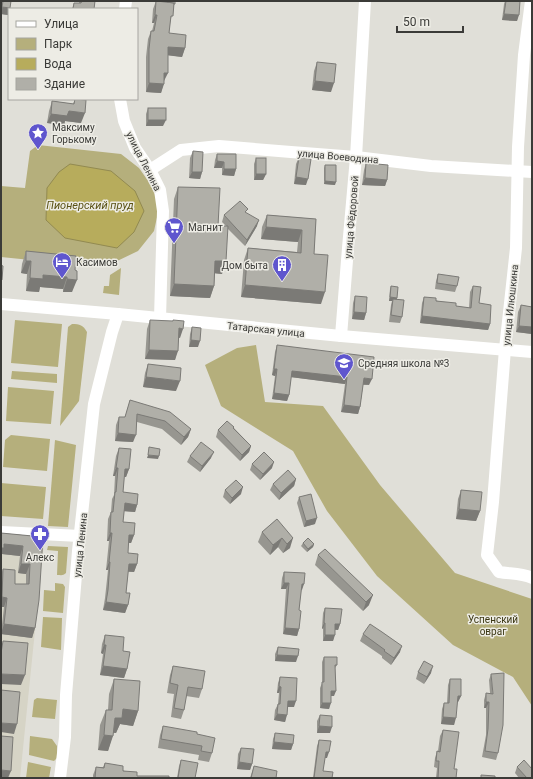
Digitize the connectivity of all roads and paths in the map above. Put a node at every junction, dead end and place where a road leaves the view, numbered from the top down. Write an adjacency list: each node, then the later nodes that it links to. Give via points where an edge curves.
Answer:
1 (365, 1): 4 (street, улица Фёдоровой)
2 (531, 1): 6 (street, улица Илюшкина, via 524,54)
3 (120, 100): 5 (street, улица Ленина, via 124,121 135,148)
4 (356, 157): 5 (street, улица Воеводина, via 219,146 181,150); 6 (street, улица Воеводина, via 431,166); 11 (street, улица Фёдоровой)
5 (150, 170): 10 (street, улица Ленина, via 160,190 163,211)
6 (518, 171): 7 (street, улица Воеводина); 12 (street, улица Илюшкина, via 516,248)
7 (532, 172)
8 (1, 304): 9 (street, Татарская улица)
9 (118, 314): 10 (street, Татарская улица); 15 (street, улица Ленина, via 94,404)
10 (160, 319): 11 (street, Татарская улица)
11 (341, 336): 12 (street, Татарская улица)
12 (505, 349): 13 (street, Татарская улица); 16 (street, улица Илюшкина, via 487,555 499,572)
13 (532, 352)
14 (1, 532): 15 (street)
15 (80, 536): 17 (street, улица Ленина)
16 (532, 578)
17 (60, 778)

